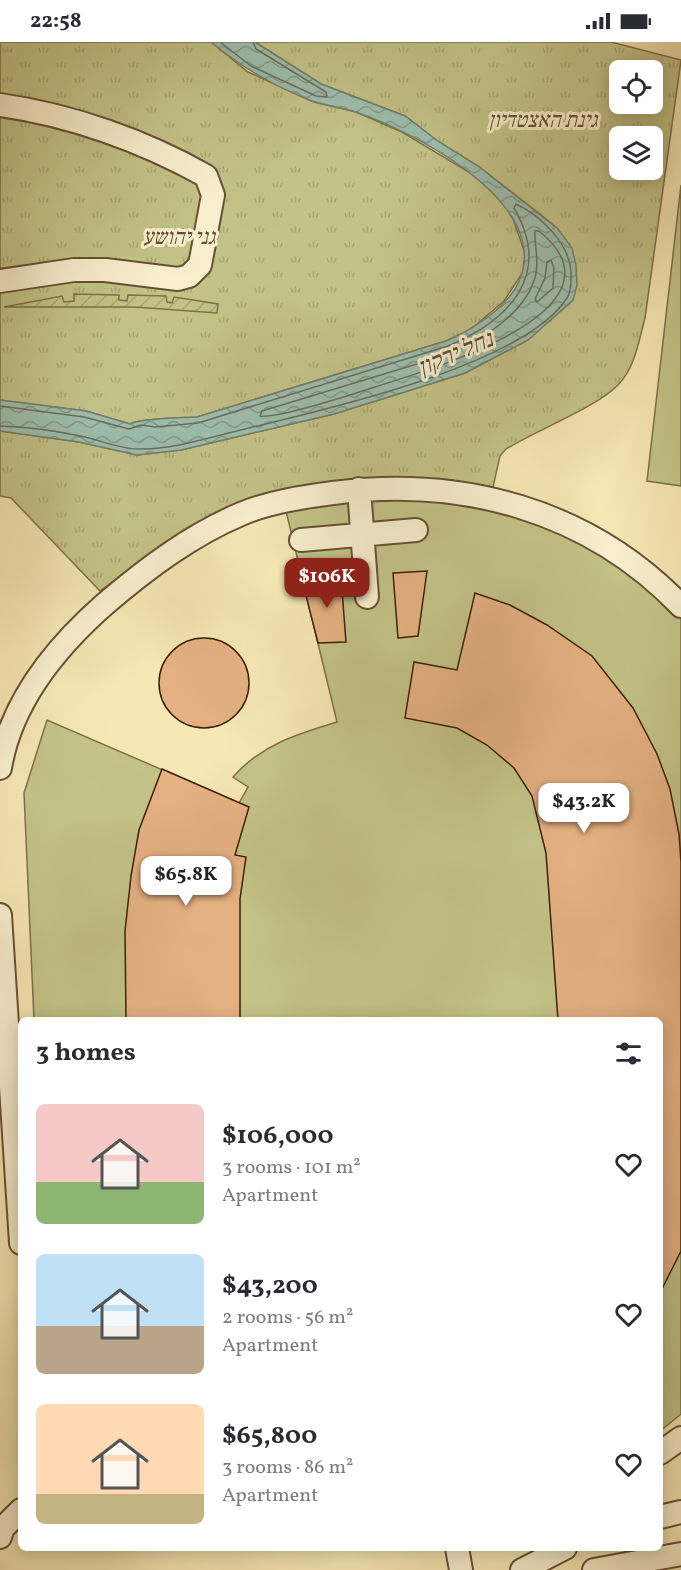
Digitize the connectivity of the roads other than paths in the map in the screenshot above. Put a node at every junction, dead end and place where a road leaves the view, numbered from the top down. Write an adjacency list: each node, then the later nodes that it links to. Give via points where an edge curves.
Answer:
1 (0, 105): 2 (lane, via 98,128 185,164 207,176 213,195 200,265 189,276 178,279 74,270)
2 (0, 281)
3 (359, 489): 5 (lane); 8 (lane, via 418,487 463,492 531,510 602,543 663,587); 9 (lane, via 242,513 206,531 121,590 53,655 14,720)
4 (416, 530): 5 (lane)
5 (362, 535): 6 (lane); 7 (lane)
6 (301, 540)
7 (367, 597)
8 (681, 606)
9 (0, 768)
10 (0, 915): 11 (lane)
11 (18, 1196)
12 (681, 1438): 13 (lane)
13 (663, 1451)
14 (681, 1512): 16 (lane)
15 (18, 1513): 17 (lane)
16 (663, 1516)
17 (0, 1537)
18 (458, 1551): 21 (lane)
19 (560, 1551): 22 (lane)
20 (681, 1554): 23 (lane)
21 (461, 1570)
22 (522, 1570)
23 (594, 1570)

